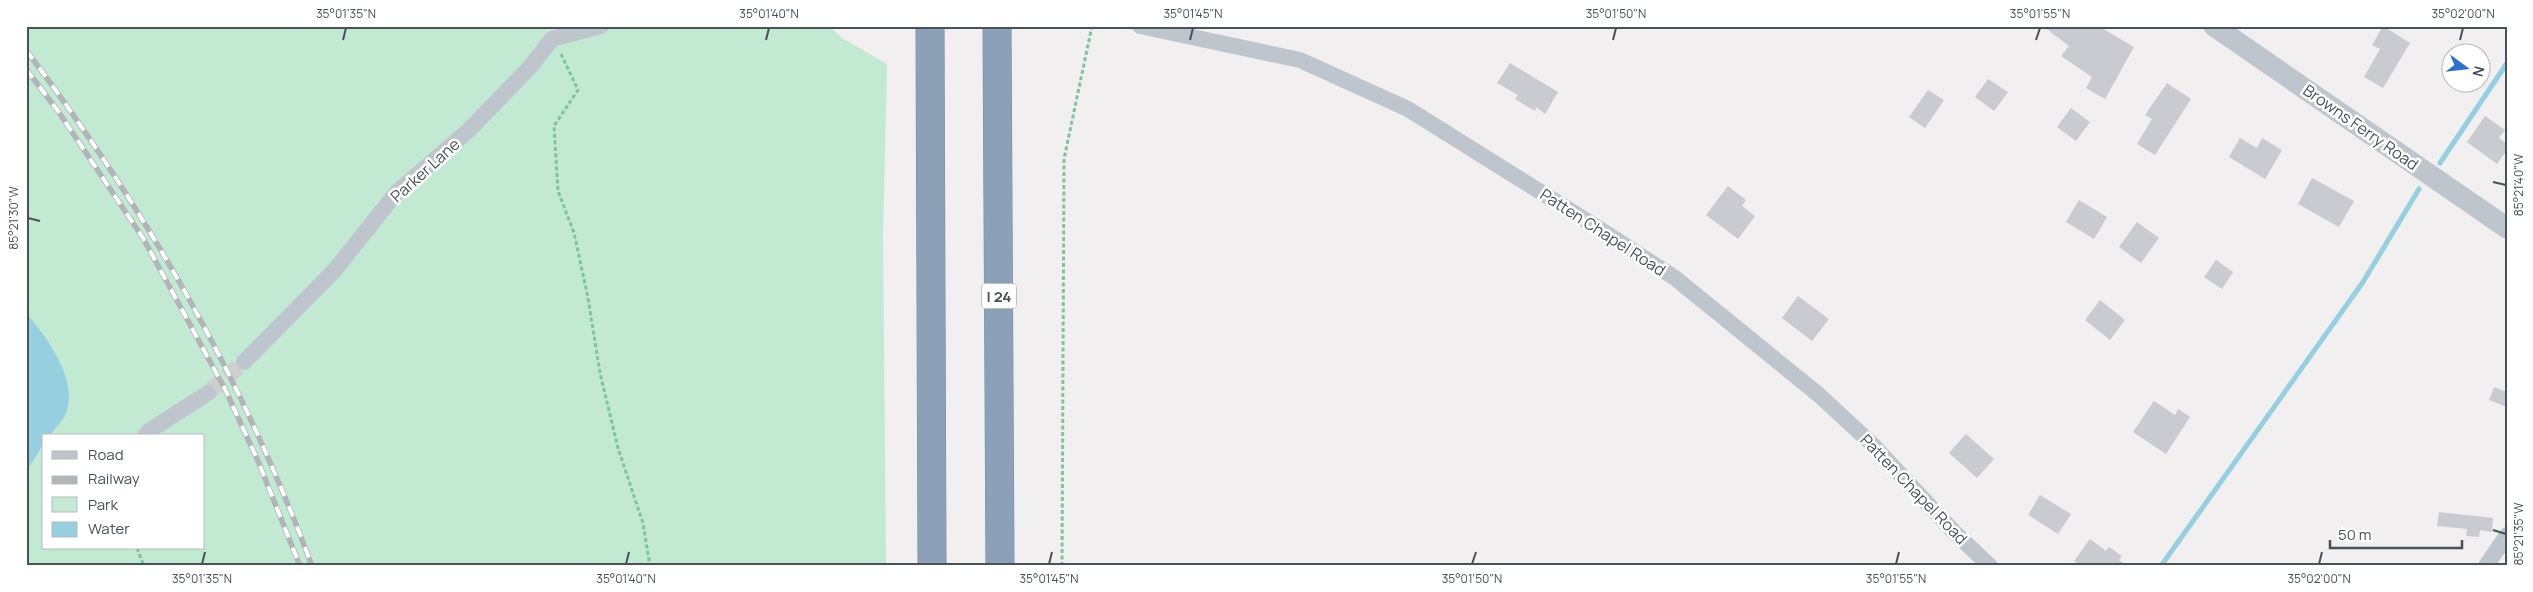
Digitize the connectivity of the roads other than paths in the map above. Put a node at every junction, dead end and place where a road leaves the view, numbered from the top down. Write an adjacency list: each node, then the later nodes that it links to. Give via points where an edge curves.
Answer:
1 (601, 26): 9 (street, Parker Lane, via 552,39 470,130 398,192 334,271)
2 (930, 26): 13 (highway)
3 (997, 26): 7 (highway, I 24)
4 (1007, 26): 7 (highway)
5 (1140, 26): 15 (street, Patten Chapel Road, via 1300,60 1408,109 1595,226 1675,278 1819,394)
6 (2214, 26): 8 (street, Browns Ferry Road)
7 (997, 97): 14 (highway, I 24)
8 (2507, 228)
9 (244, 362)
10 (208, 393): 11 (street)
11 (147, 434)
12 (2507, 535): 16 (street)
13 (932, 566)
14 (1000, 566)
15 (1990, 566)
16 (2486, 566)

